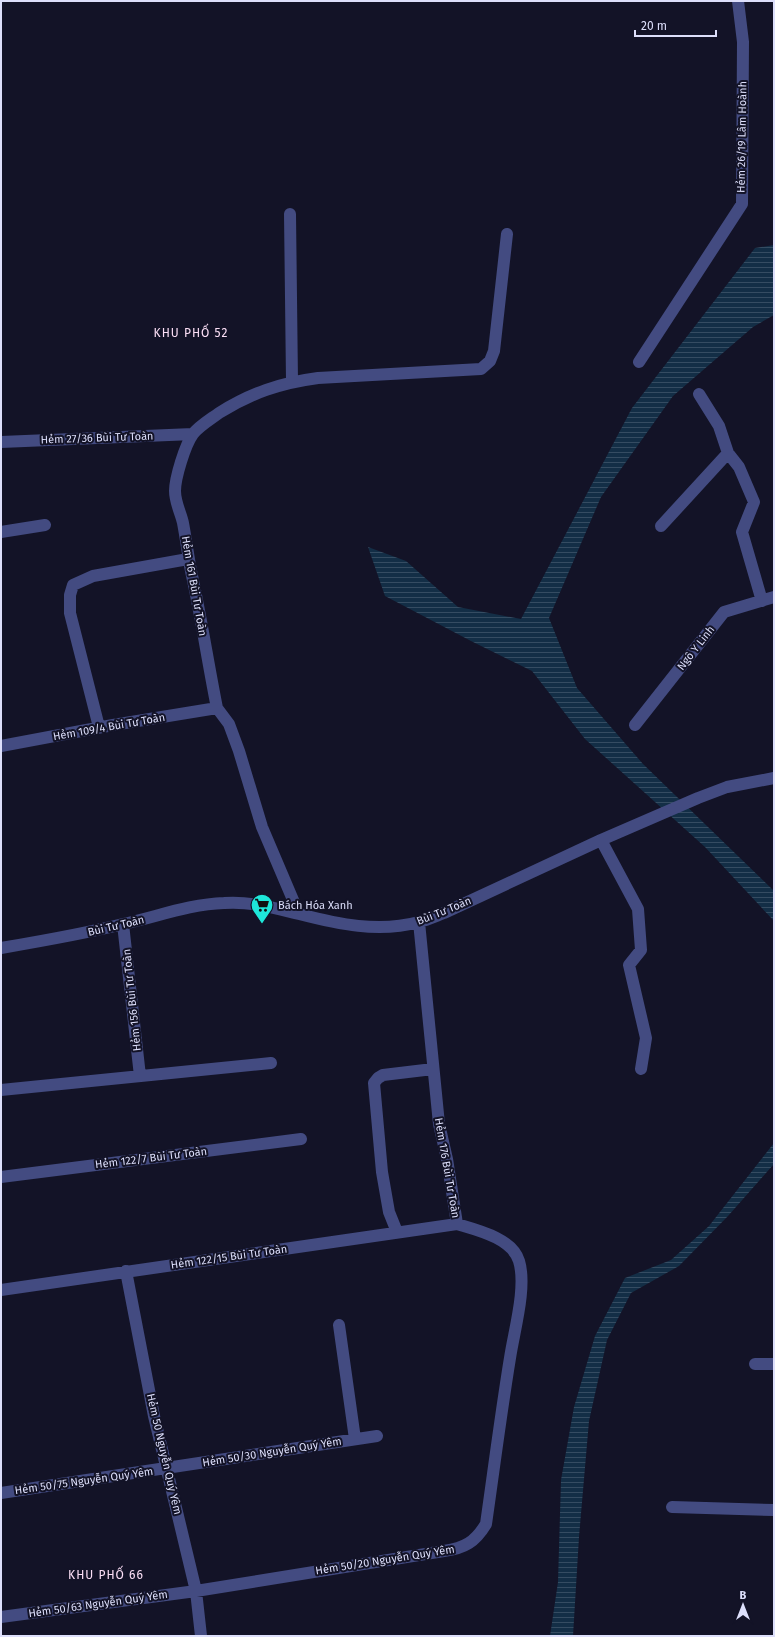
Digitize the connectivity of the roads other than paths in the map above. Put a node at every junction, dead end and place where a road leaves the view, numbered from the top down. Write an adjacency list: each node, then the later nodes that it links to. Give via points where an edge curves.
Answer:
1 (738, 1): 4 (street, Hẻm 26/19 Lâm Hoành, via 744,42 742,204)
2 (290, 214): 5 (street)
3 (507, 234): 5 (street, Hẻm 161 Bùi Tư Toàn, via 494,351 490,361 480,369 367,374)
4 (639, 362)
5 (292, 382): 7 (street, Hẻm 161 Bùi Tư Toàn, via 239,401 210,419)
6 (699, 394): 9 (street, via 719,426)
7 (193, 434): 8 (street, Hẻm 27/36 Bùi Tư Toàn); 13 (street, Hẻm 161 Bùi Tư Toàn, via 179,470 175,492 183,522)
8 (1, 442)
9 (728, 452): 11 (street); 15 (street, via 740,467 754,502 742,532)
10 (45, 525): 12 (street)
11 (661, 526)
12 (1, 532)
13 (188, 559): 16 (street, Hẻm 161 Bùi Tư Toàn); 18 (street, via 93,576 73,585 70,612)
14 (774, 597): 15 (street, Ngô Y Linh)
15 (762, 601): 17 (street, Ngô Y Linh, via 724,612)
16 (217, 708): 18 (street, Hẻm 109/4 Bùi Tư Toàn); 22 (street, Hẻm 161 Bùi Tư Toàn, via 229,724 262,827)
17 (635, 725)
18 (99, 727): 19 (street, Hẻm 109/4 Bùi Tư Toàn)
19 (1, 746)
20 (774, 778): 21 (street, Bùi Tư Toàn, via 727,787)
21 (601, 840): 23 (street, Bùi Tư Toàn, via 444,913); 28 (street, via 638,909 641,950 629,965 646,1038)
22 (299, 914): 23 (street, Bùi Tư Toàn, via 360,927 390,927); 24 (street, Bùi Tư Toàn, via 262,905 223,903 194,907)
23 (419, 922): 27 (street, Hẻm 176 Bùi Tư Toàn)
24 (123, 924): 25 (street, Bùi Tư Toàn, via 73,936); 29 (street, Hẻm 156 Bùi Tư Toàn)
25 (1, 948)
26 (272, 1063): 29 (street)
27 (433, 1069): 33 (street, Hẻm 176 Bùi Tư Toàn, via 439,1124); 34 (street, via 383,1075 374,1083 382,1172)
28 (641, 1069)
29 (140, 1076): 30 (street)
30 (1, 1090)
31 (301, 1139): 32 (street, Hẻm 122/7 Bùi Tư Toàn)
32 (1, 1177)
33 (457, 1224): 34 (street, Hẻm 122/15 Bùi Tư Toàn); 40 (street, Hẻm 176 Bùi Tư Toàn, via 484,1232 507,1243 519,1260 522,1285)
34 (397, 1232): 35 (street, Hẻm 122/15 Bùi Tư Toàn)
35 (126, 1271): 36 (street, Hẻm 122/15 Bùi Tư Toàn); 43 (street, Hẻm 50 Nguyễn Quý Yêm)
36 (1, 1290)
37 (339, 1325): 42 (street)
38 (755, 1364): 39 (street)
39 (774, 1364)
40 (504, 1399): 47 (street, Hẻm 50/20 Nguyễn Quý Yêm, via 486,1524 473,1542 458,1549)
41 (377, 1436): 42 (street, Hẻm 50/30 Nguyễn Quý Yêm)
42 (355, 1439): 43 (street, Hẻm 50/30 Nguyễn Quý Yêm)
43 (167, 1469): 44 (street, Hẻm 50/75 Nguyễn Quý Yêm); 47 (street, Hẻm 50 Nguyễn Quý Yêm)
44 (1, 1493)
45 (672, 1507): 46 (street)
46 (774, 1510)
47 (196, 1591): 48 (street, Hẻm 50/63 Nguyễn Quý Yêm); 49 (street, Hẻm 50 Nguyễn Quý Yêm)
48 (1, 1617)
49 (201, 1636)

